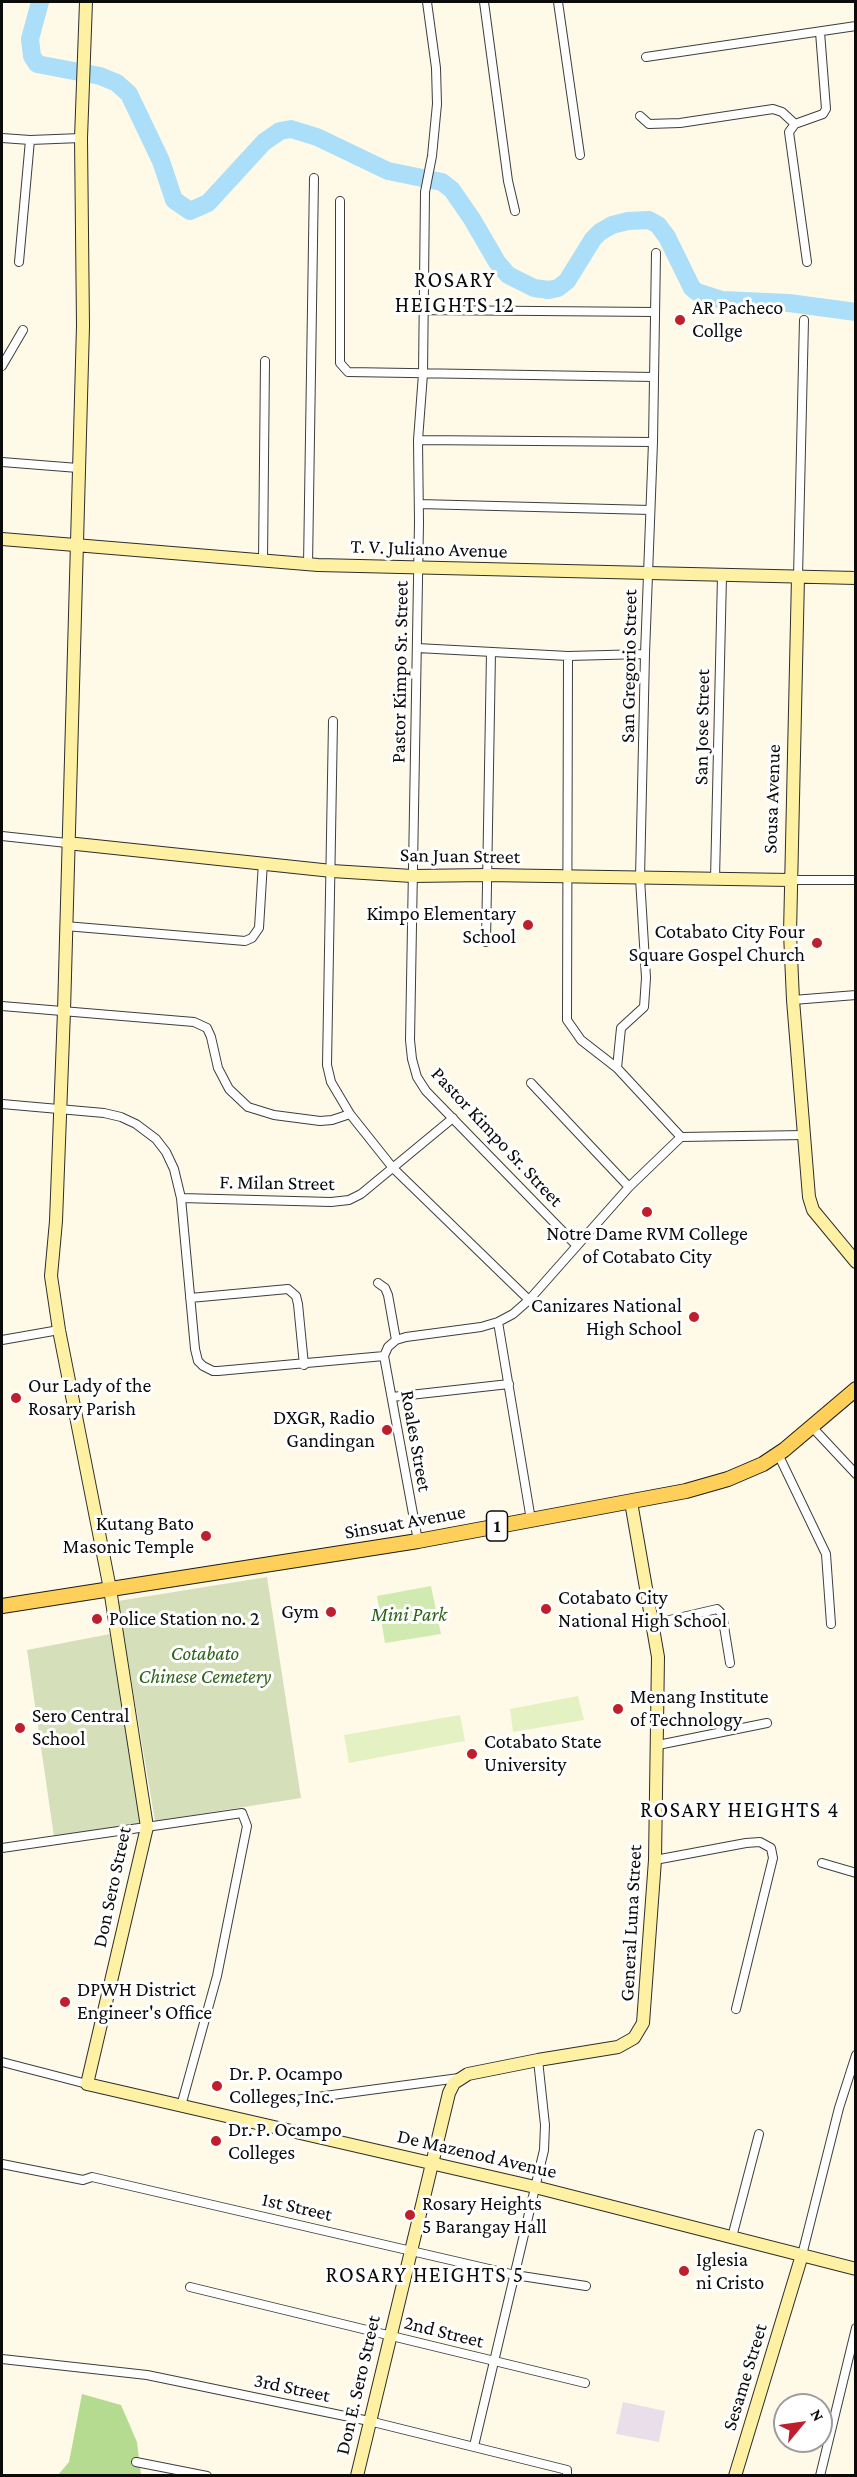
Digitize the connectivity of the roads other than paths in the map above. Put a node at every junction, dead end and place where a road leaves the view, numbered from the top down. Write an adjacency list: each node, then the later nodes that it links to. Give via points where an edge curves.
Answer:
1 (86, 2): 11 (street, Don Sero Street)
2 (428, 2): 20 (street, Pastor Kimpo Sr. Street, via 437,104 425,192)
3 (484, 2): 16 (street)
4 (558, 2): 13 (street)
5 (855, 26): 6 (street)
6 (820, 32): 7 (street); 9 (street, via 826,109 823,114)
7 (646, 57)
8 (640, 116): 9 (street, via 650,124 680,123 772,109)
9 (795, 124): 19 (street, via 789,140)
10 (2, 138): 12 (street)
11 (81, 138): 12 (street); 31 (street, Don Sero Street, via 83,288)
12 (30, 140): 18 (street)
13 (580, 155)
14 (314, 178): 37 (street)
15 (340, 201): 26 (street, via 340,363 353,373)
16 (515, 212)
17 (656, 253): 21 (street, San Gregorio Street)
18 (19, 262)
19 (807, 262)
20 (422, 310): 21 (street); 26 (street, Pastor Kimpo Sr. Street)
21 (656, 312): 27 (street, San Gregorio Street)
22 (804, 320): 41 (street, Sousa Avenue)
23 (23, 330): 25 (street)
24 (265, 361): 36 (street)
25 (2, 366)
26 (423, 374): 27 (street); 28 (street, Pastor Kimpo Sr. Street)
27 (654, 377): 29 (street, San Gregorio Street)
28 (418, 440): 29 (street); 32 (street, Pastor Kimpo Sr. Street)
29 (653, 442): 33 (street, San Gregorio Street)
30 (2, 462): 31 (street)
31 (78, 468): 35 (street, Don Sero Street)
32 (419, 504): 33 (street); 38 (street, Pastor Kimpo Sr. Street)
33 (650, 510): 39 (street, San Gregorio Street)
34 (2, 540): 35 (street, T. V. Juliano Avenue)
35 (76, 546): 36 (street, T. V. Juliano Avenue); 49 (street, Don Sero Street)
36 (263, 561): 37 (street, T. V. Juliano Avenue)
37 (308, 565): 38 (street, T. V. Juliano Avenue)
38 (418, 568): 39 (street, T. V. Juliano Avenue); 43 (street, Pastor Kimpo Sr. Street)
39 (647, 574): 40 (street, T. V. Juliano Avenue); 45 (street, San Gregorio Street)
40 (722, 576): 41 (street, T. V. Juliano Avenue); 56 (street, San Jose Street)
41 (798, 577): 42 (street, T. V. Juliano Avenue); 57 (street, Sousa Avenue)
42 (855, 578)
43 (417, 648): 44 (street); 53 (street, Pastor Kimpo Sr. Street)
44 (491, 652): 46 (street); 52 (street)
45 (645, 654): 46 (street); 55 (street, San Gregorio Street)
46 (568, 656): 54 (street)
47 (333, 721): 51 (street)
48 (2, 836): 49 (street)
49 (67, 843): 50 (street, San Juan Street); 59 (street, Don Sero Street)
50 (263, 862): 51 (street, San Juan Street); 59 (street, via 259,928 245,941)
51 (332, 871): 53 (street, San Juan Street); 69 (street, via 327,1065 338,1096)
52 (487, 875): 53 (street, San Juan Street); 54 (street, San Juan Street); 60 (street)
53 (412, 876): 70 (street, Pastor Kimpo Sr. Street, via 412,1059 426,1091)
54 (568, 876): 55 (street, San Juan Street); 65 (street, via 567,1020 581,1040)
55 (640, 878): 56 (street, San Juan Street); 65 (street, San Gregorio Street, via 645,1001 621,1028)
56 (715, 879): 57 (street, San Juan Street)
57 (790, 880): 58 (street, San Juan Street); 62 (street, Sousa Avenue)
58 (855, 880)
59 (65, 926): 64 (street, Don Sero Street)
60 (486, 942)
61 (855, 995): 62 (street)
62 (793, 1000): 71 (street, Sousa Avenue)
63 (2, 1006): 64 (street)
64 (64, 1011): 68 (street, Don Sero Street); 69 (street, via 194,1022 207,1028 218,1068 229,1089 248,1107 274,1115 320,1120)
65 (617, 1068): 72 (street)
66 (531, 1083): 74 (street)
67 (2, 1104): 68 (street)
68 (59, 1110): 75 (street, via 104,1113 136,1124 166,1152); 82 (street, Don Sero Street, via 51,1276)
69 (350, 1114): 73 (street)
70 (453, 1118): 73 (street, F. Milan Street); 76 (street, Pastor Kimpo Sr. Street)
71 (804, 1135): 72 (street); 77 (street, Sousa Avenue, via 813,1210)
72 (681, 1137): 74 (street)
73 (393, 1168): 75 (street, F. Milan Street, via 348,1200); 80 (street)
74 (629, 1187): 76 (street)
75 (181, 1198): 79 (street)
76 (576, 1245): 80 (street)
77 (855, 1262)
78 (378, 1283): 84 (street, via 388,1295)
79 (190, 1298): 86 (street, via 195,1348 203,1366 218,1371); 86 (street, via 288,1289 298,1304)
80 (529, 1300): 81 (street)
81 (498, 1322): 84 (street); 87 (street)
82 (59, 1330): 83 (street); 96 (street, Don Sero Street)
83 (2, 1340)
84 (396, 1340): 85 (street)
85 (384, 1356): 86 (street); 89 (street, Roales Street)
86 (304, 1365)
87 (508, 1384): 89 (street); 94 (street)
88 (855, 1389): 90 (main road, Sinsuat Avenue / 1)
89 (392, 1397): 95 (street, Roales Street)
90 (812, 1427): 91 (main road, Sinsuat Avenue / 1); 92 (street)
91 (778, 1454): 93 (main road, Sinsuat Avenue / 1, via 728,1479); 99 (street, via 826,1554)
92 (855, 1474)
93 (631, 1502): 94 (main road, Sinsuat Avenue / 1); 98 (street, General Luna Street)
94 (531, 1520): 95 (main road, Sinsuat Avenue / 1)
95 (418, 1541): 96 (main road, Sinsuat Avenue / 1)
96 (110, 1589): 97 (main road, Sinsuat Avenue / 1); 103 (street, Don Sero Street)
97 (2, 1606)
98 (652, 1624): 100 (street, via 717,1609 722,1614); 102 (street, General Luna Street, via 658,1657)
99 (831, 1624)
100 (730, 1664)
101 (767, 1723): 102 (street)
102 (658, 1745): 105 (street, General Luna Street)
103 (147, 1827): 104 (street); 113 (street, Don Sero Street); 115 (street, via 242,1813 247,1826 217,1976)
104 (2, 1848)
105 (655, 1860): 108 (street, via 747,1843 760,1842 771,1848 773,1857); 110 (street, General Luna Street, via 645,2011 639,2032 618,2047)
106 (822, 1863): 107 (street)
107 (855, 1873)
108 (736, 2008)
109 (855, 2055): 122 (street)
110 (538, 2060): 112 (street, General Luna Street); 119 (street, via 544,2150)
111 (2, 2062): 113 (street)
112 (460, 2078): 114 (street); 117 (street, via 449,2093)
113 (87, 2084): 115 (street, De Mazenod Avenue)
114 (295, 2100)
115 (182, 2106): 117 (street, De Mazenod Avenue)
116 (759, 2134): 120 (street)
117 (432, 2163): 119 (street, De Mazenod Avenue); 121 (street, Don E. Sero Street)
118 (2, 2164): 121 (street, 1st Street, via 83,2180 92,2177)
119 (535, 2187): 120 (street, De Mazenod Avenue); 124 (street)
120 (732, 2237): 122 (street, De Mazenod Avenue)
121 (410, 2251): 124 (street, 1st Street); 128 (street, Don E. Sero Street)
122 (802, 2254): 123 (street, De Mazenod Avenue); 138 (street, Sesame Street)
123 (855, 2269)
124 (515, 2275): 125 (street, 1st Street); 130 (street)
125 (586, 2286)
126 (190, 2287): 128 (street, 2nd Street)
127 (855, 2328): 139 (street)
128 (390, 2336): 130 (street, 2nd Street); 132 (street, Don E. Sero Street)
129 (2, 2359): 132 (street, 3rd Street, via 147,2375)
130 (495, 2362): 131 (street, 2nd Street); 133 (street)
131 (585, 2383)
132 (369, 2421): 133 (street, 3rd Street); 136 (street, Don E. Sero Street)
133 (474, 2446): 137 (street, 3rd Street, via 567,2470)
134 (136, 2462): 135 (street)
135 (207, 2475)
136 (357, 2475)
137 (567, 2475)
138 (735, 2475)
139 (820, 2475)

